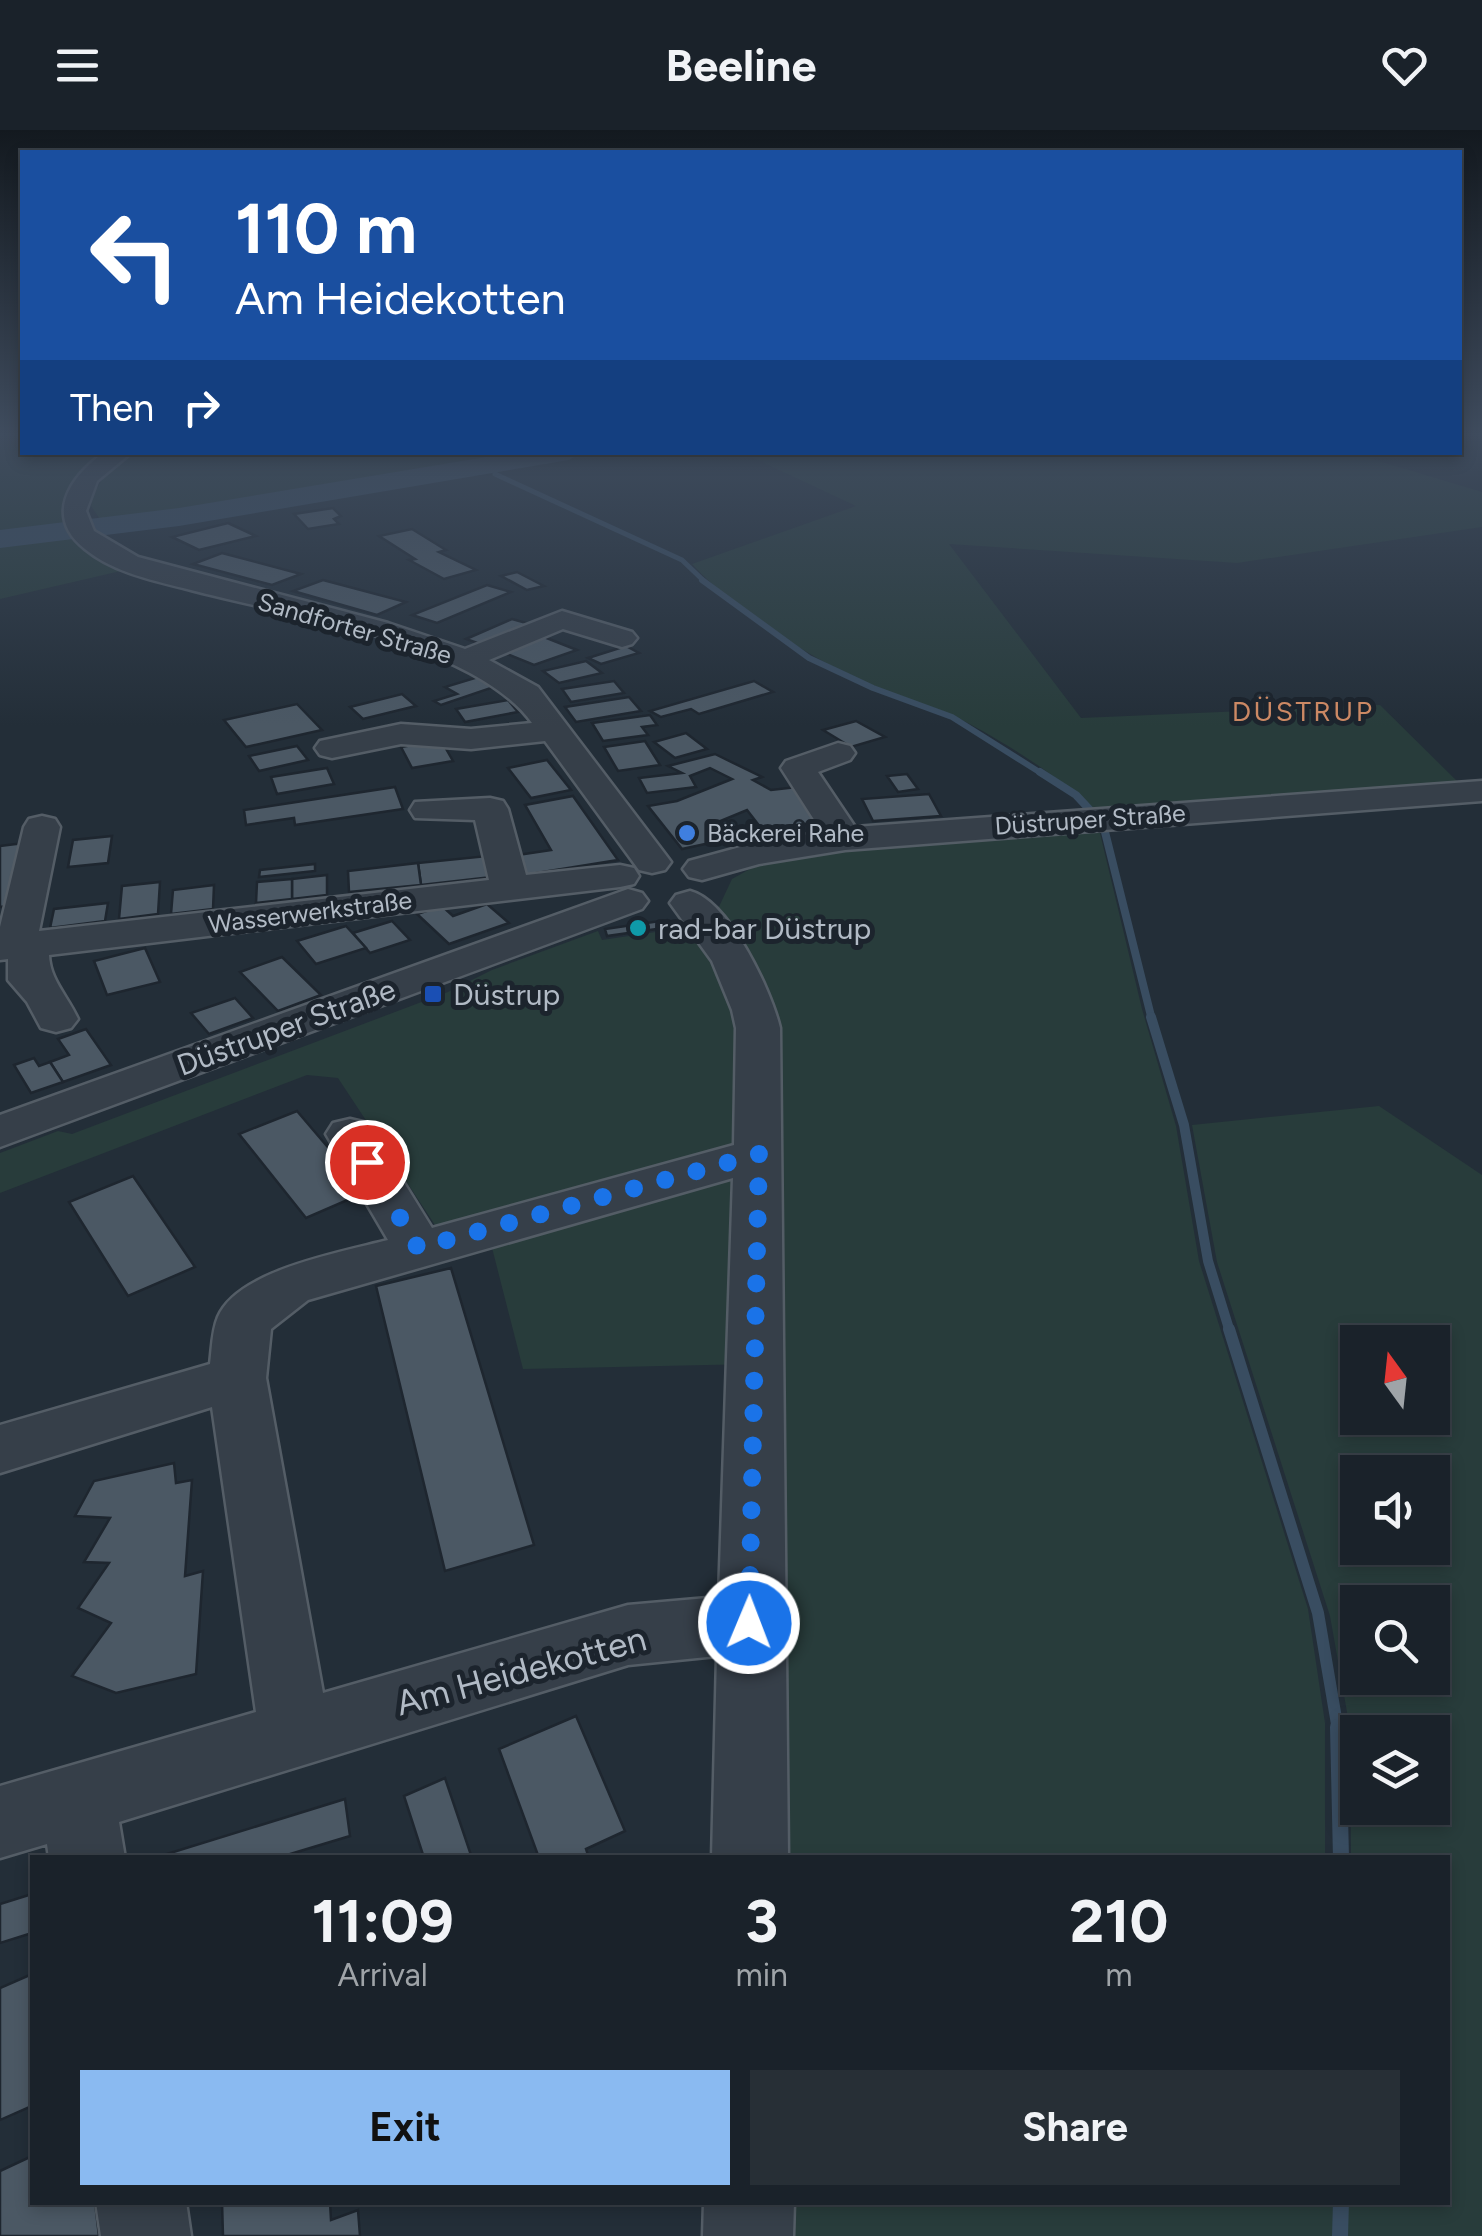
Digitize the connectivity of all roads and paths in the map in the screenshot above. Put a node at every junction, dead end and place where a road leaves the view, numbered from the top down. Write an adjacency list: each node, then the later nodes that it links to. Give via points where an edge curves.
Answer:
1 (83, 529): 3 (street, Sandforter Straße, via 138,567)
2 (622, 638): 3 (street, via 562,620)
3 (465, 659): 4 (street, Sandforter Straße, via 527,694)
4 (554, 730): 5 (street, via 470,739 401,734); 11 (street, Sandforter Straße)
5 (332, 748)
6 (838, 753): 10 (street, via 798,768)
7 (1482, 791): 10 (street, Düstruper Straße)
8 (428, 810): 13 (street, via 490,809)
9 (42, 826): 14 (street)
10 (845, 839): 12 (street, Düstruper Straße, via 755,854)
11 (633, 879): 12 (street, Düstruper Straße, via 651,907); 13 (street, Wasserwerkstraße); 16 (street, Düstruper Straße)
12 (696, 886): 18 (street, via 752,993)
13 (510, 888): 14 (street, Wasserwerkstraße)
14 (15, 946): 15 (street)
15 (56, 1020)
16 (0, 1132)
17 (350, 1134): 19 (street)
18 (759, 1154): 19 (street); 22 (street)
19 (418, 1248): 20 (street, via 290,1286 244,1320)
20 (236, 1378): 21 (street); 23 (street)
21 (0, 1448)
22 (749, 1623): 23 (street, Am Heidekotten, via 628,1636); 26 (street)
23 (296, 1734): 25 (street, Am Heidekotten)
24 (0, 1822): 25 (street, Am Heidekotten)
25 (83, 1828)
26 (750, 1855)
27 (141, 2205): 29 (street)
28 (749, 2205): 30 (street)
29 (146, 2236)
30 (748, 2236)

